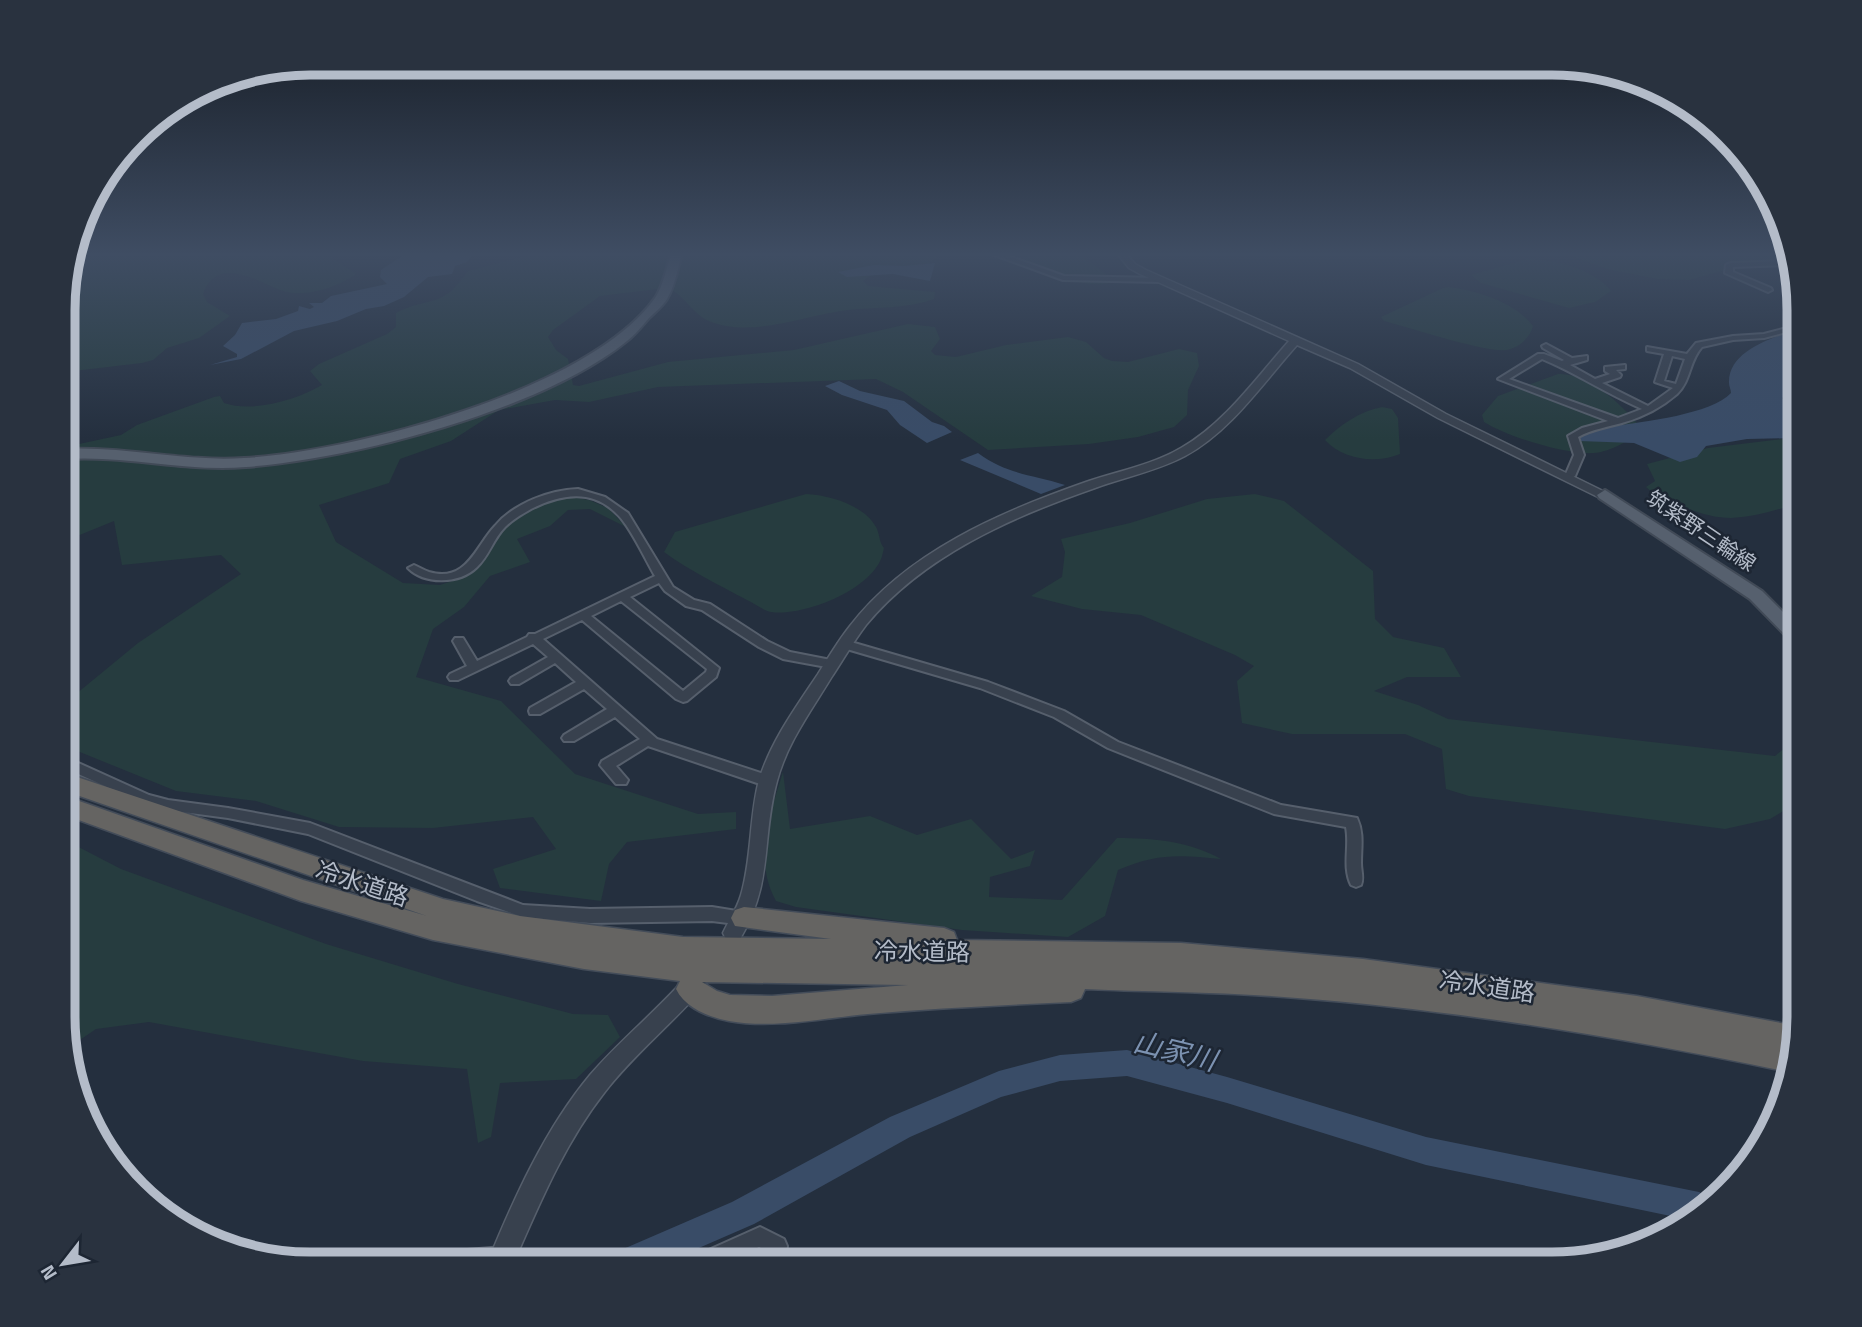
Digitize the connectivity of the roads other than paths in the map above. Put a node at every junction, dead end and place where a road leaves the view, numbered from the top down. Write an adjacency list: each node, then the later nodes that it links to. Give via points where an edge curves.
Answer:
1 (649, 315): 16 (main road, via 597,356 547,382 440,424 334,450 243,463 104,451)
2 (1240, 315): 4 (street)
3 (1786, 330): 8 (street, via 1699,345)
4 (1296, 340): 17 (street); 26 (street, via 1210,433 1192,446 1038,506 933,556 869,612)
5 (1546, 346): 10 (street)
6 (1650, 349): 7 (street)
7 (1669, 353): 8 (street); 13 (street, via 1659,382)
8 (1689, 357): 13 (street, via 1685,381)
9 (1584, 358): 10 (street)
10 (1569, 363): 12 (street); 15 (street, via 1541,356 1502,379)
11 (1622, 367): 12 (street, via 1608,369 1617,375)
12 (1595, 382): 14 (street)
13 (1679, 387): 14 (street)
14 (1649, 409): 15 (street)
15 (1617, 422): 17 (street, via 1573,436 1579,455)
16 (75, 453)
17 (1570, 476): 18 (street)
18 (1605, 495): 23 (main road, 筑紫野三輪線, via 1756,596)
19 (414, 568): 20 (street, via 421,574 447,576 467,569 510,517 547,498 577,491 604,500 624,515)
20 (660, 578): 21 (street); 28 (street, via 690,603 706,607 787,656)
21 (621, 596): 22 (street); 22 (street, via 713,668 712,674 683,698)
22 (582, 614): 24 (street)
23 (1786, 625)
24 (533, 637): 27 (street); 29 (street)
25 (459, 642): 29 (street)
26 (844, 643): 28 (street); 42 (street, via 984,685 1059,714 1114,745 1279,810 1352,822 1357,834 1351,869)
27 (556, 657): 31 (street); 32 (street)
28 (832, 664): 39 (street)
29 (474, 667): 30 (street)
30 (454, 677)
31 (515, 681)
32 (585, 683): 33 (street); 34 (street)
33 (616, 710): 35 (street); 36 (street)
34 (535, 711)
35 (569, 738)
36 (649, 739): 38 (street, via 607,765); 39 (street)
37 (76, 767): 43 (street, via 145,799 310,829 523,911 590,916 712,914)
38 (621, 780)
39 (768, 781): 43 (street, via 758,874)
40 (76, 786): 44 (highway, 冷水道路, via 443,910 520,927 683,949)
41 (76, 809): 45 (highway, 冷水道路, via 367,910 433,929 584,957 674,969)
42 (1356, 881)
43 (739, 926): 44 (highway)
44 (1109, 954): 47 (highway, 冷水道路, via 1181,955 1446,980)
45 (1181, 981): 46 (highway, via 772,1009 730,1008 709,1002); 48 (highway, 冷水道路, via 1296,985 1433,999)
46 (693, 985): 49 (street, via 596,1085 565,1128)
47 (1785, 1038)
48 (1783, 1057)
49 (506, 1251)
50 (728, 1251): 51 (street, via 760,1237 777,1245)
51 (776, 1251)

